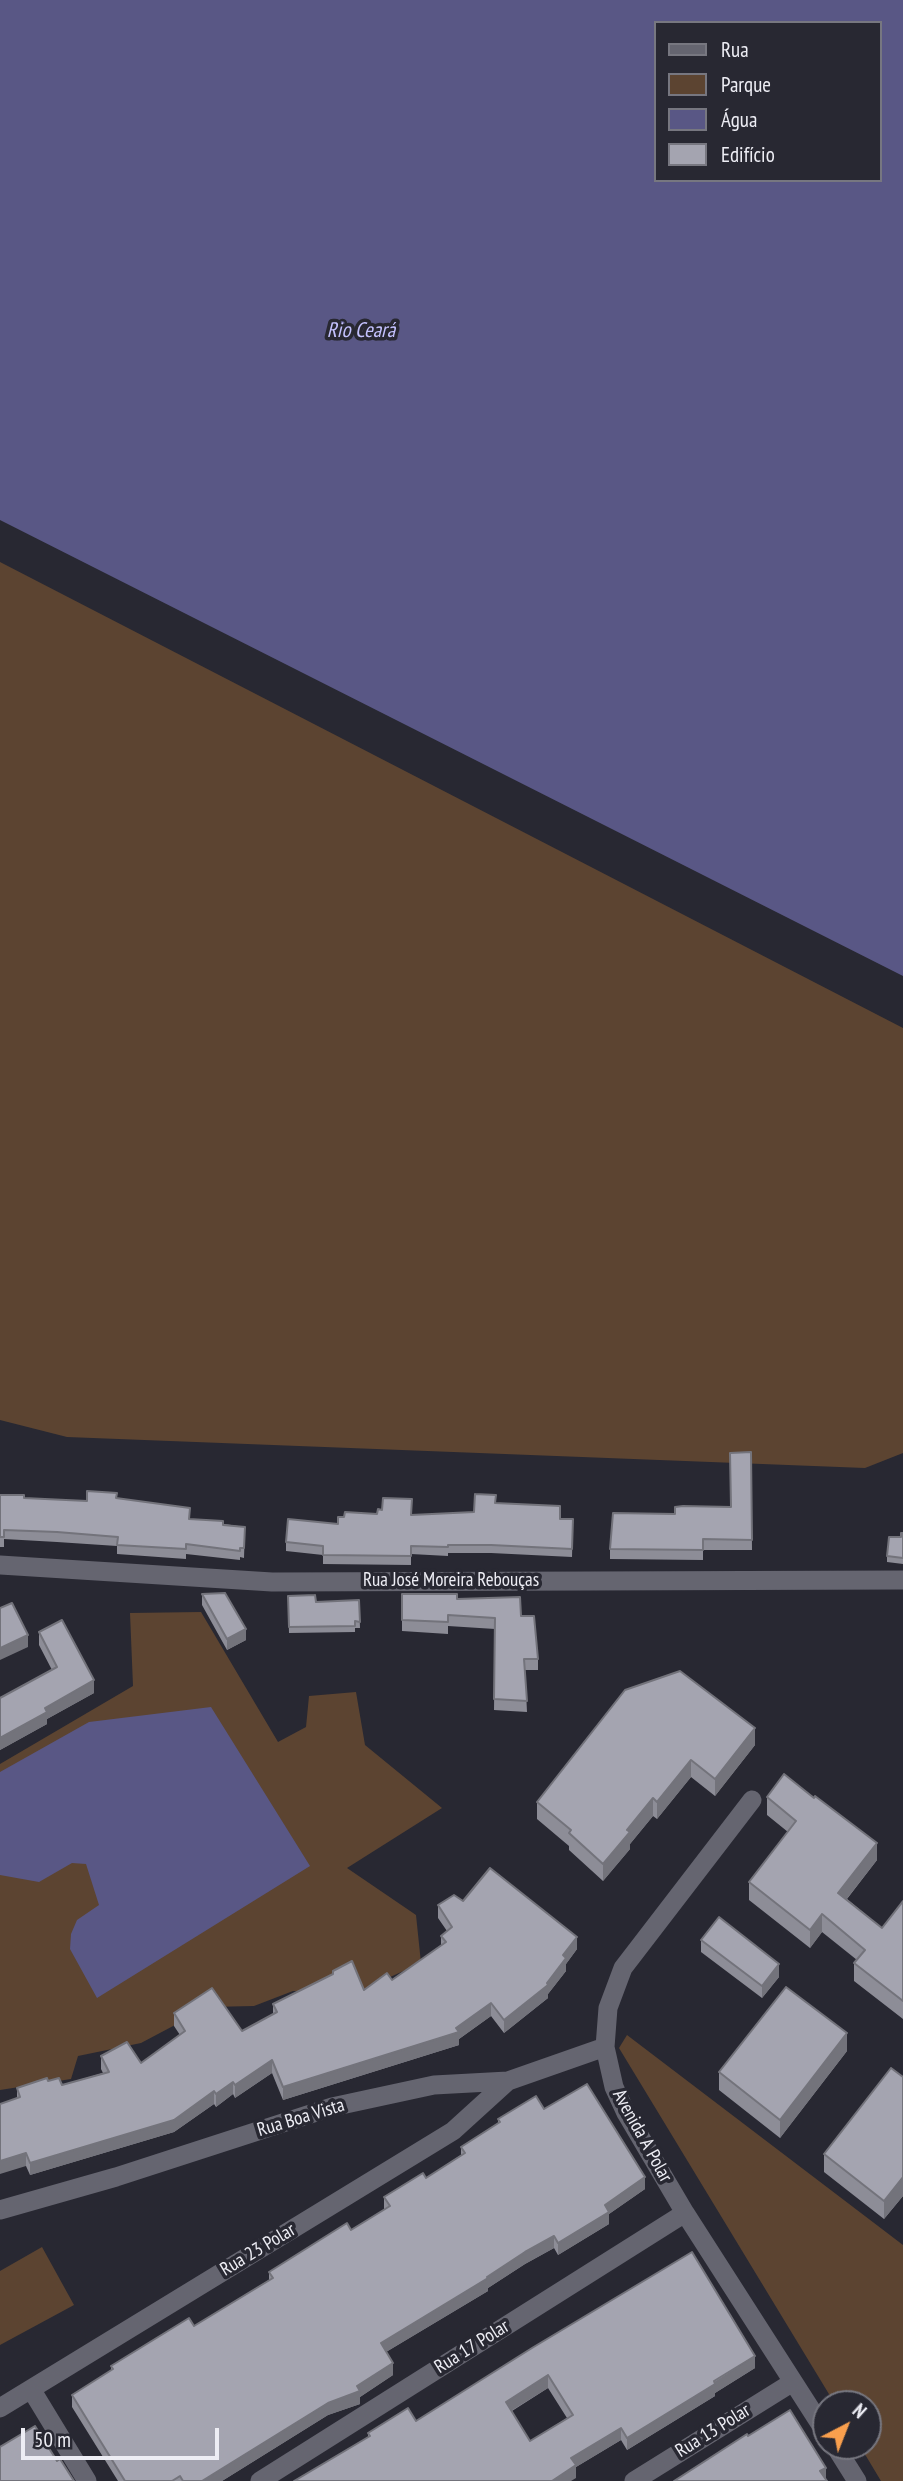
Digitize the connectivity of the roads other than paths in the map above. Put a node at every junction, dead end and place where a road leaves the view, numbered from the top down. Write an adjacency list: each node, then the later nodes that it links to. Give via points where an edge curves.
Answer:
1 (0, 1565): 2 (street, Rua José Moreira Rebouças, via 272,1582)
2 (903, 1580)
3 (752, 1800): 4 (street, Avenida A Polar, via 622,1968 608,2008)
4 (605, 2047): 5 (street, Rua Boa Vista); 7 (street, Avenida A Polar, via 622,2105)
5 (508, 2081): 6 (street, Rua Boa Vista, via 435,2085 332,2107); 9 (street, Rua 23 Polar, via 453,2132)
6 (0, 2210)
7 (685, 2213): 8 (street, Avenida A Polar); 14 (street, Rua 17 Polar)
8 (793, 2382): 11 (street, Avenida A Polar); 15 (street, Rua 13 Polar)
9 (31, 2389): 10 (street, Rua 23 Polar); 13 (street)
10 (0, 2408)
11 (812, 2411)
12 (844, 2460): 16 (street)
13 (88, 2481)
14 (260, 2481)
15 (634, 2481)
16 (857, 2481)

